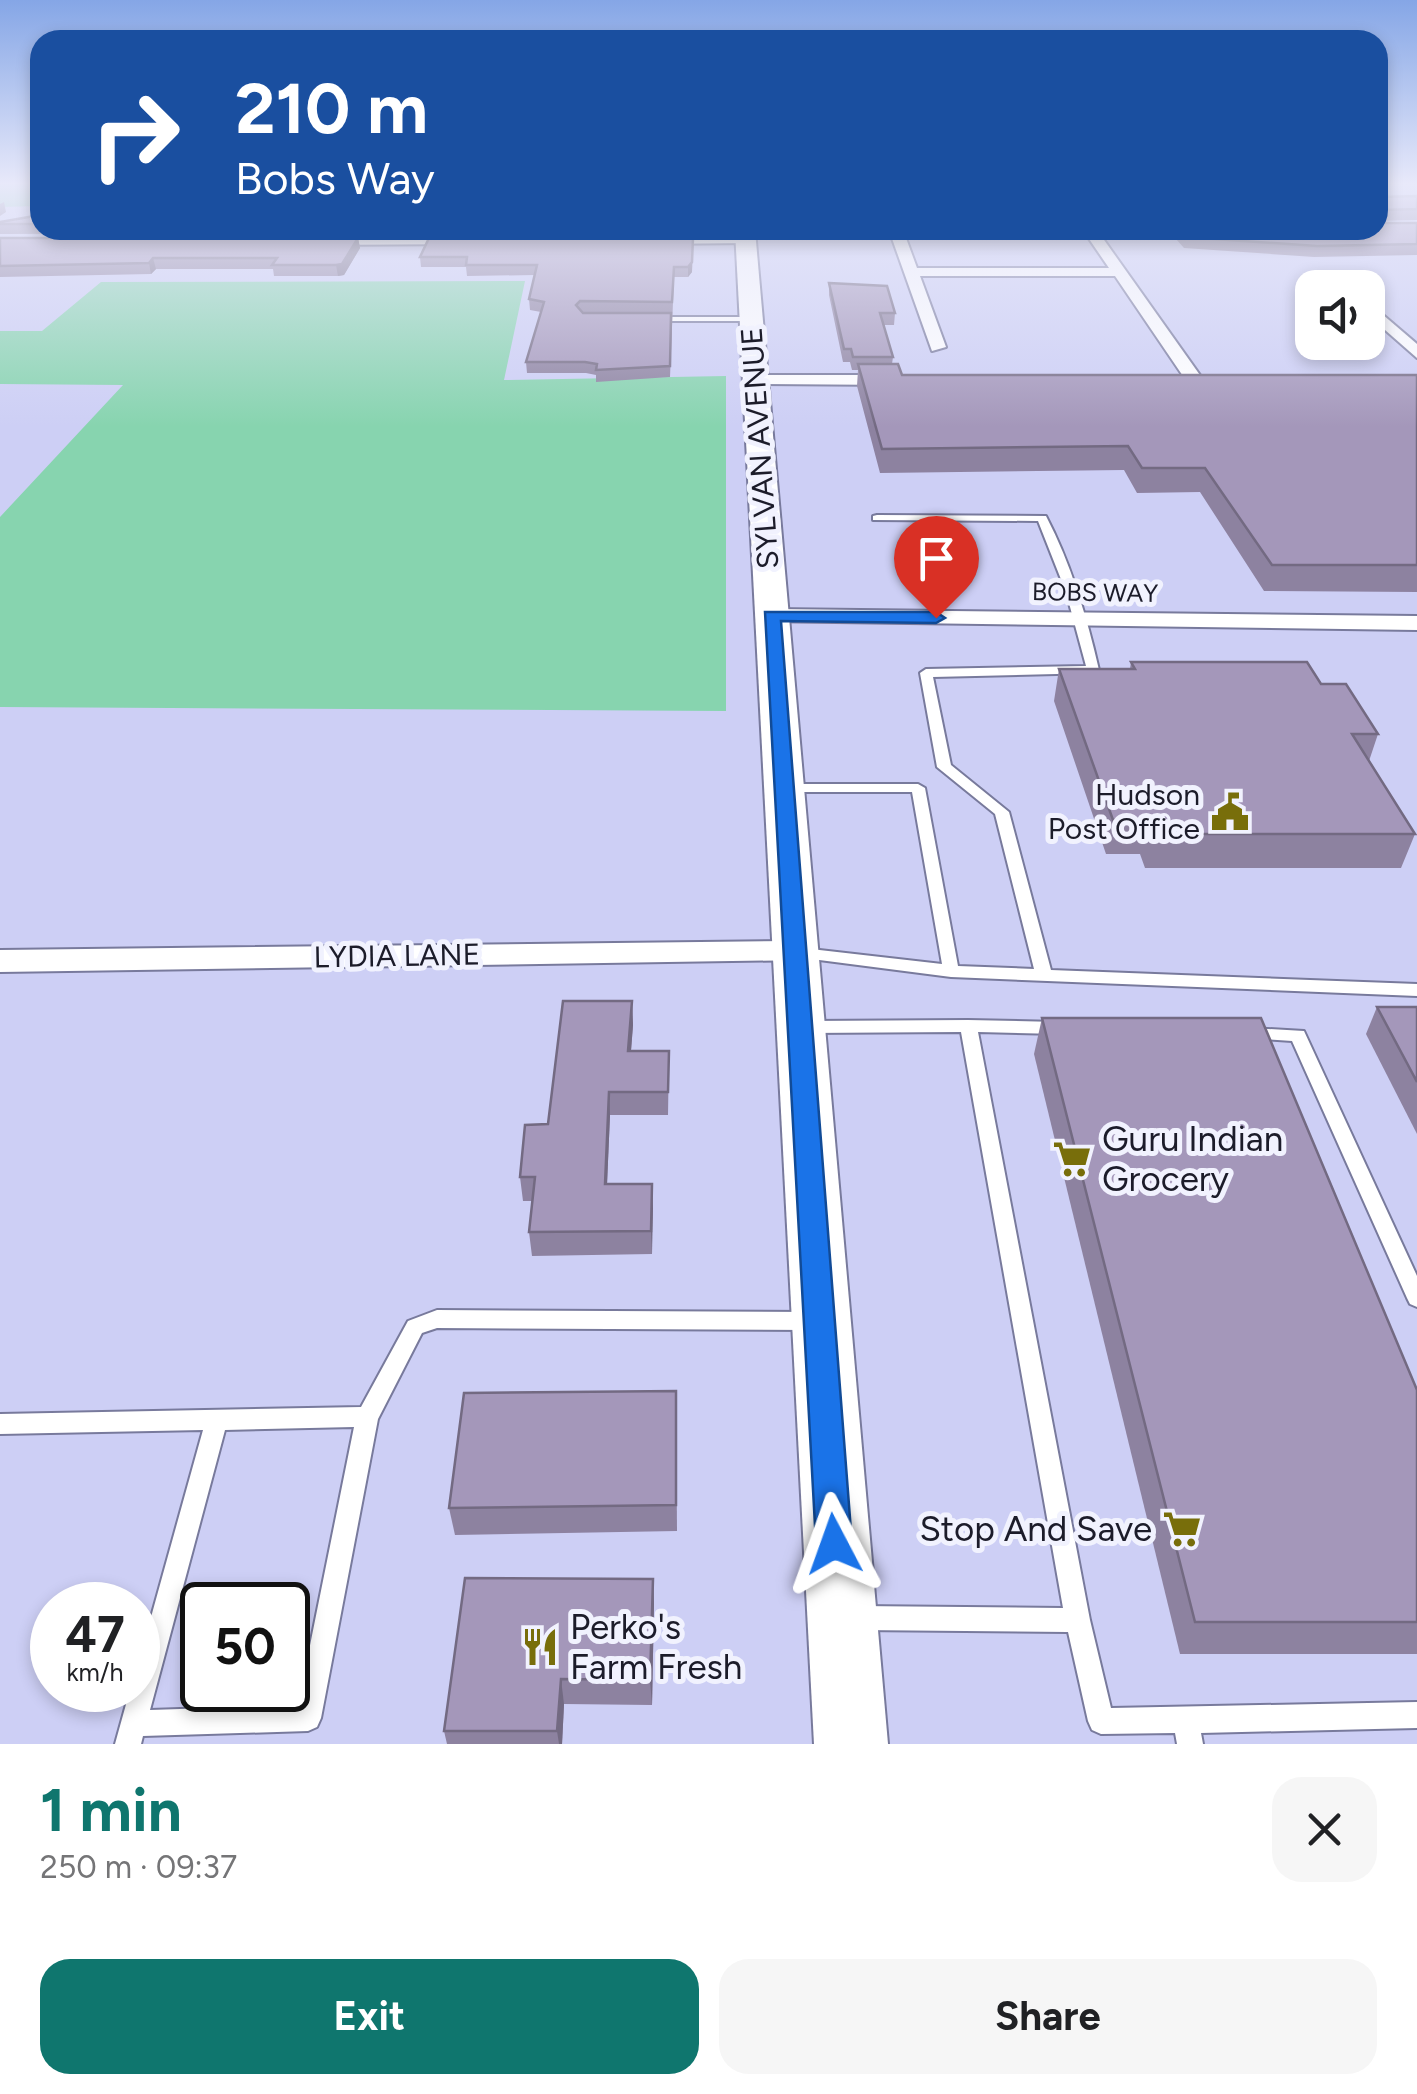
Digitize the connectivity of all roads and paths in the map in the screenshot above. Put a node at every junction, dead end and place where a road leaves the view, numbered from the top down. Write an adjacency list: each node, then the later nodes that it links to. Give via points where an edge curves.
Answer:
1 (747, 264): 7 (main road, SYLVAN AVENUE)
2 (908, 264): 4 (street)
3 (1113, 264): 5 (street)
4 (911, 272): 5 (street); 9 (street)
5 (1118, 272): 11 (street, via 1202,378)
6 (640, 318): 7 (lane)
7 (752, 319): 12 (main road, SYLVAN AVENUE)
8 (1385, 323): 10 (street)
9 (938, 347)
10 (1417, 354)
11 (1173, 378)
12 (756, 379): 13 (street); 15 (main road, SYLVAN AVENUE)
13 (921, 380)
14 (877, 518): 16 (lane, via 1042,518)
15 (772, 616): 16 (street, BOBS WAY); 18 (main road, SYLVAN AVENUE)
16 (1083, 619): 17 (street, BOBS WAY); 22 (lane, via 1094,670 926,672 944,767 1002,812)
17 (1417, 623)
18 (783, 788): 19 (main road, SYLVAN AVENUE); 21 (lane, via 918,788)
19 (793, 952): 20 (street, LYDIA LANE); 21 (lane); 25 (main road, SYLVAN AVENUE)
20 (0, 961)
21 (951, 971): 22 (lane)
22 (1044, 975): 23 (lane)
23 (1417, 990)
24 (968, 1026): 25 (lane); 26 (lane); 34 (lane)
25 (798, 1027): 29 (main road, SYLVAN AVENUE)
26 (1085, 1029)
27 (1240, 1034): 28 (lane, via 1298,1036)
28 (1417, 1298)
29 (819, 1321): 30 (lane, via 436,1319 415,1327); 33 (main road, SYLVAN AVENUE)
30 (367, 1417): 31 (lane); 37 (lane, via 308,1718)
31 (217, 1420): 32 (lane); 37 (lane)
32 (0, 1424)
33 (839, 1618): 34 (lane); 38 (main road, SYLVAN AVENUE)
34 (1078, 1620): 36 (lane, via 1100,1721)
35 (1417, 1714): 36 (lane)
36 (1188, 1732)
37 (131, 1734)
38 (852, 1744)

